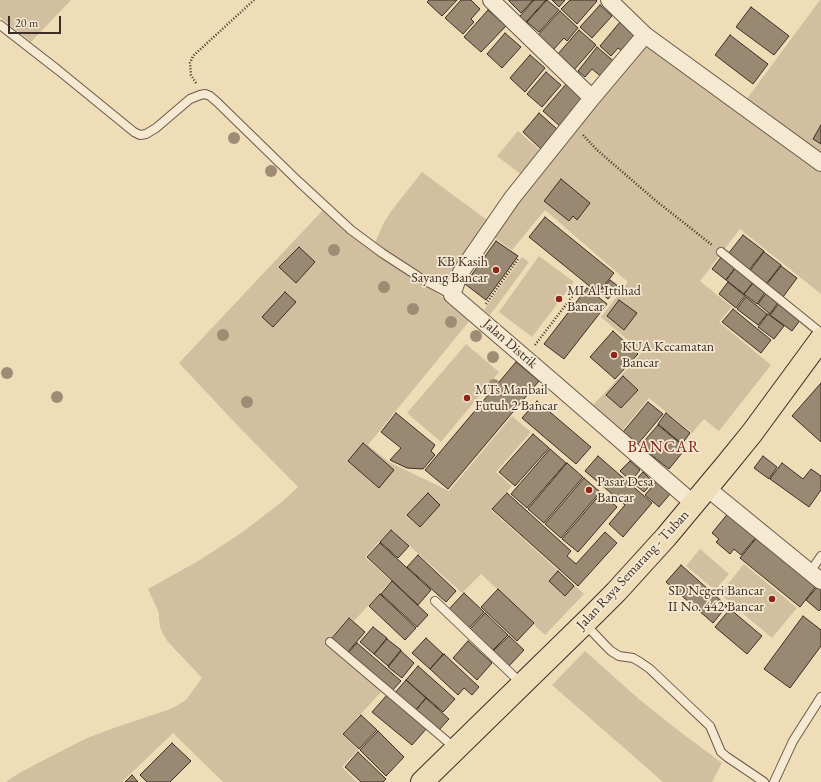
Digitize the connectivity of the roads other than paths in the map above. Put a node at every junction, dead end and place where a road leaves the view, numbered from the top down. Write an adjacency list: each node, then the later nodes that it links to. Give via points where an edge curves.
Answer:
1 (491, 0): 5 (street)
2 (609, 0): 4 (street)
3 (0, 25): 8 (lane, via 140,135 156,128 190,99 205,94 210,96 351,230 388,258)
4 (645, 35): 5 (street); 6 (street)
5 (592, 98): 8 (street, via 512,198 469,260 458,278)
6 (821, 163)
7 (720, 252): 9 (lane)
8 (452, 295): 11 (street, Jalan Distrik, via 525,357)
9 (821, 333)
10 (821, 338): 11 (highway, Jalan Raya Semarang - Tuban, via 752,433)
11 (700, 496): 13 (street, Jalan Distrik); 15 (highway, Jalan Raya Semarang - Tuban, via 616,592)
12 (821, 556): 13 (lane)
13 (816, 577)
14 (436, 600): 17 (lane)
15 (584, 623): 17 (highway, Jalan Raya Semarang - Tuban); 21 (lane, via 611,651 619,656 633,658 650,669 710,726 724,755)
16 (330, 642): 19 (lane)
17 (522, 684): 19 (highway, Jalan Raya Semarang - Tuban)
18 (821, 697): 22 (lane, via 793,741)
19 (456, 749): 20 (highway, Jalan Raya Semarang - Tuban)
20 (422, 782)
21 (764, 782)
22 (774, 782)

